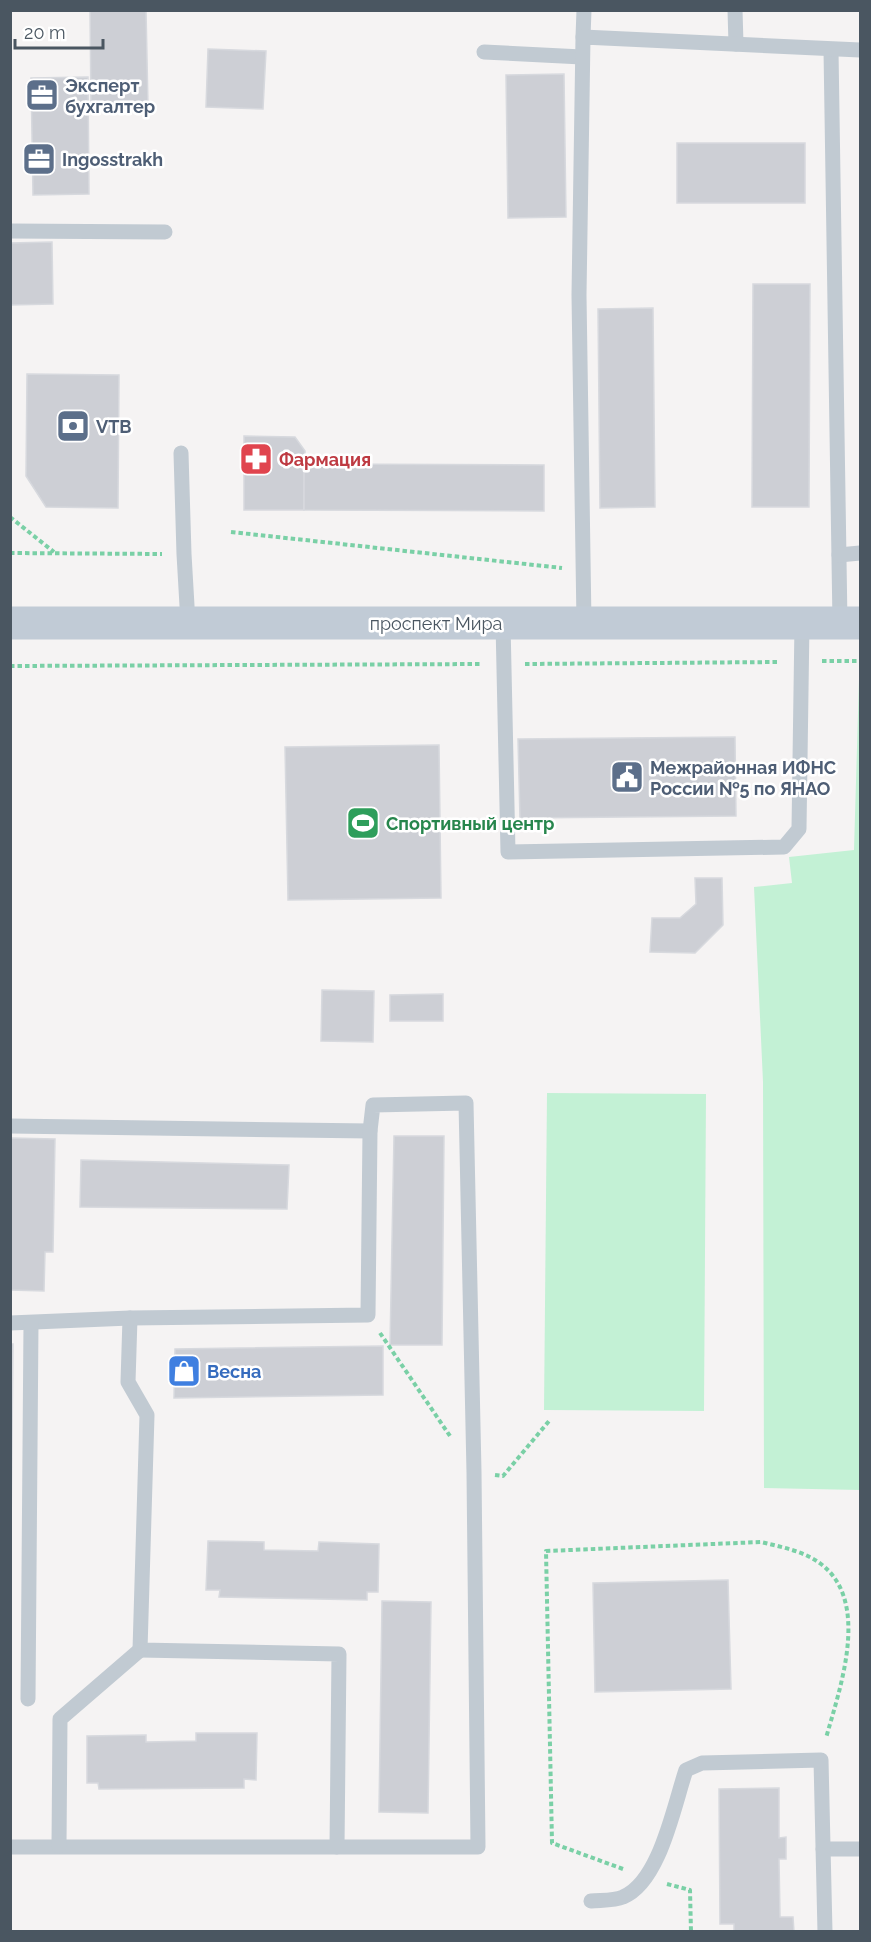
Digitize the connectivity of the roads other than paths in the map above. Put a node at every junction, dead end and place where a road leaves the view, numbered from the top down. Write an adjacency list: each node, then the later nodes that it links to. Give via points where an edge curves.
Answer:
1 (584, 10): 3 (lane)
2 (735, 10): 4 (lane)
3 (583, 37): 4 (lane); 8 (lane)
4 (736, 44): 5 (lane)
5 (831, 50): 6 (lane); 13 (lane)
6 (861, 50)
7 (484, 52): 8 (lane)
8 (582, 57): 17 (lane, via 579,295)
9 (10, 231): 10 (lane)
10 (165, 232)
11 (181, 453): 15 (lane)
12 (861, 553): 13 (lane)
13 (839, 555): 19 (lane)
14 (10, 623): 15 (street, проспект Мира)
15 (188, 623): 16 (street, проспект Мира)
16 (503, 623): 17 (street, проспект Мира); 18 (lane, via 507,852 784,847 799,829)
17 (584, 623): 18 (street, проспект Мира)
18 (802, 623): 19 (street, проспект Мира)
19 (850, 623)
20 (10, 1126): 21 (lane)
21 (370, 1131): 22 (lane, via 368,1315); 29 (lane, via 373,1105 466,1103 478,1847)
22 (130, 1318): 24 (lane); 25 (lane, via 128,1382 147,1414)
23 (10, 1323): 24 (lane)
24 (31, 1323): 26 (lane)
25 (140, 1650): 28 (lane, via 60,1719); 29 (lane, via 339,1654)
26 (28, 1699)
27 (10, 1846): 28 (lane)
28 (59, 1846): 29 (lane)
29 (337, 1846)
30 (823, 1849): 31 (lane); 32 (lane, via 821,1760 702,1763 686,1770 669,1828 647,1878 622,1898); 33 (lane)
31 (861, 1849)
32 (591, 1901)
33 (825, 1932)

